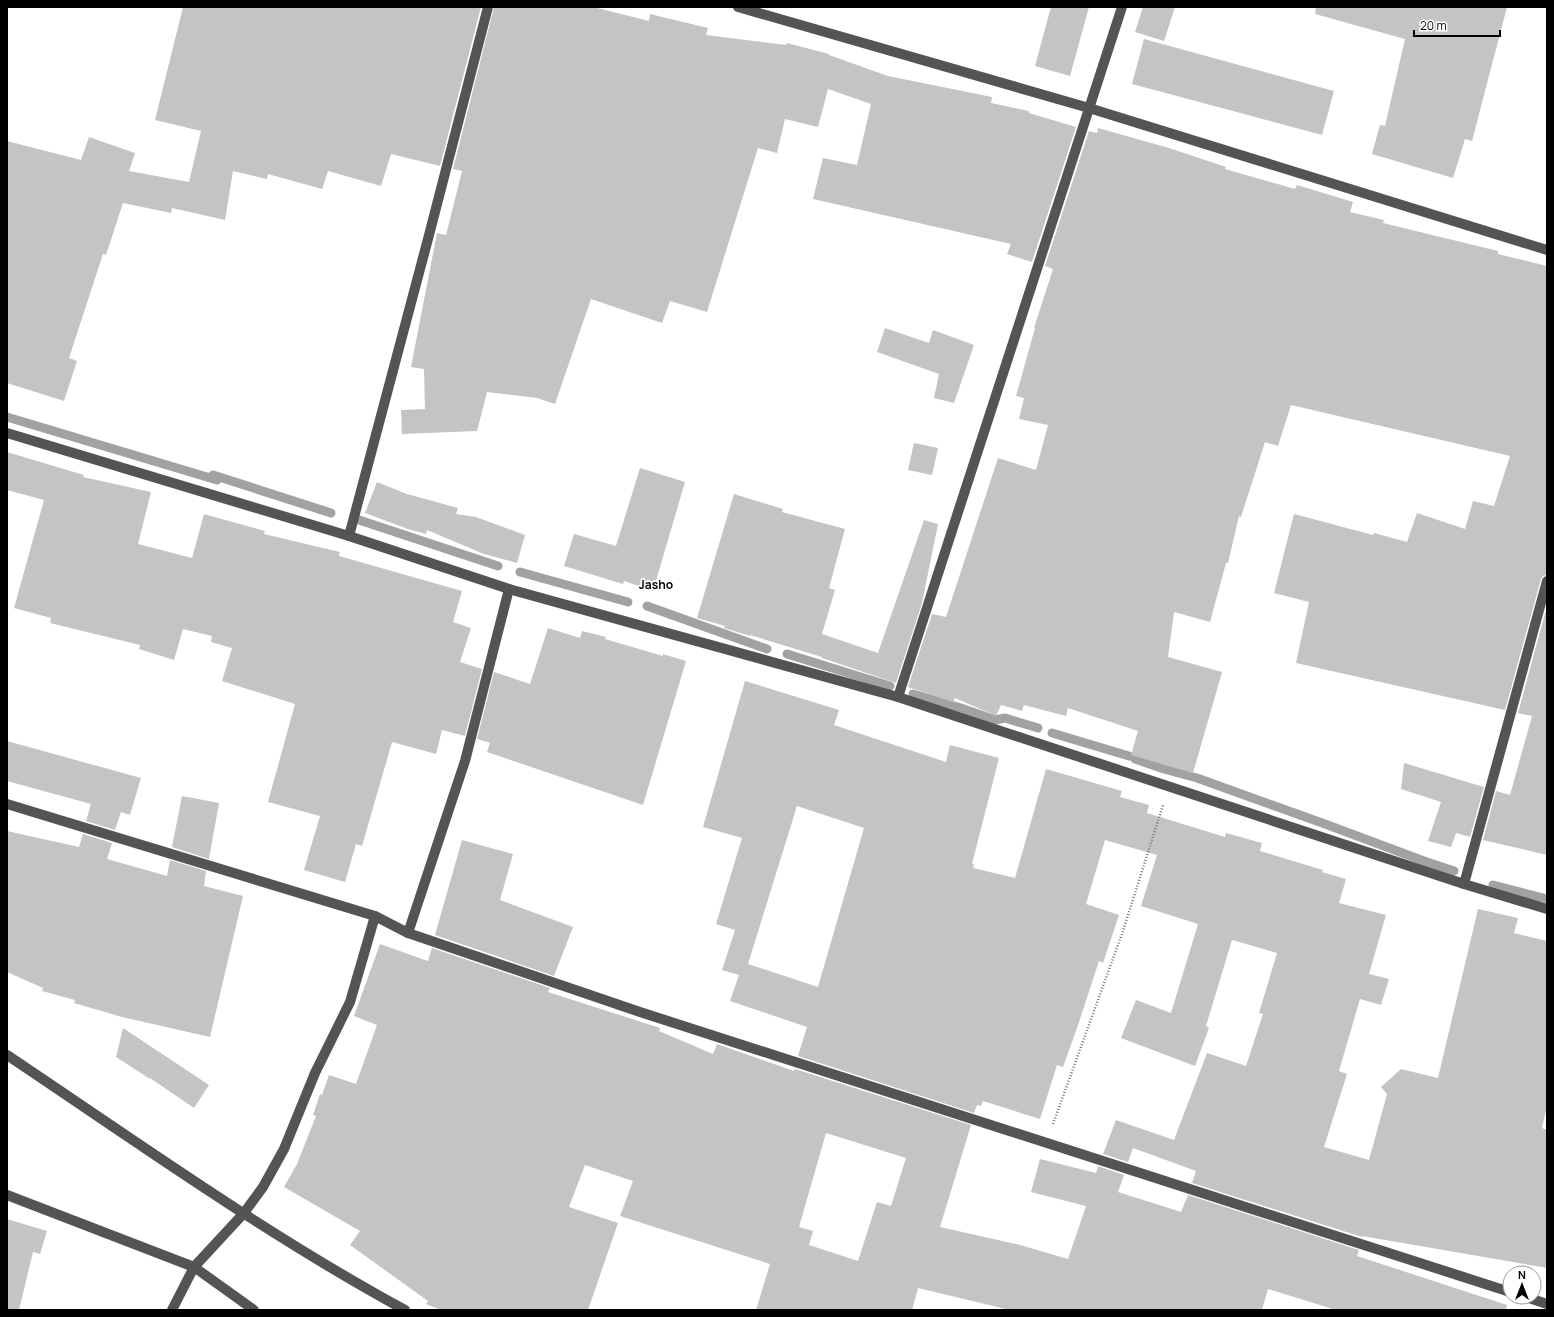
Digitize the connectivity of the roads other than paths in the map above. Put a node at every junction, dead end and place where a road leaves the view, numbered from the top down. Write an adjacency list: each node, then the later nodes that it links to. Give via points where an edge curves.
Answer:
1 (488, 7): 7 (street)
2 (738, 7): 4 (street)
3 (1122, 7): 4 (street)
4 (1089, 108): 5 (street); 10 (street)
5 (1547, 250)
6 (7, 433): 7 (street)
7 (349, 536): 9 (street)
8 (1547, 581): 12 (street)
9 (509, 589): 10 (street); 15 (street, via 465,761)
10 (898, 697): 12 (street)
11 (7, 804): 14 (street)
12 (1464, 884): 13 (street)
13 (1547, 909)
14 (375, 916): 15 (street); 18 (street, via 350,1002 315,1073 284,1150 263,1187)
15 (408, 933): 20 (street, via 640,1012)
16 (7, 1056): 18 (street)
17 (7, 1195): 19 (street)
18 (244, 1213): 19 (street); 23 (street)
19 (194, 1267): 21 (street); 22 (street)
20 (1502, 1289)
21 (172, 1310)
22 (254, 1310)
23 (404, 1310)

